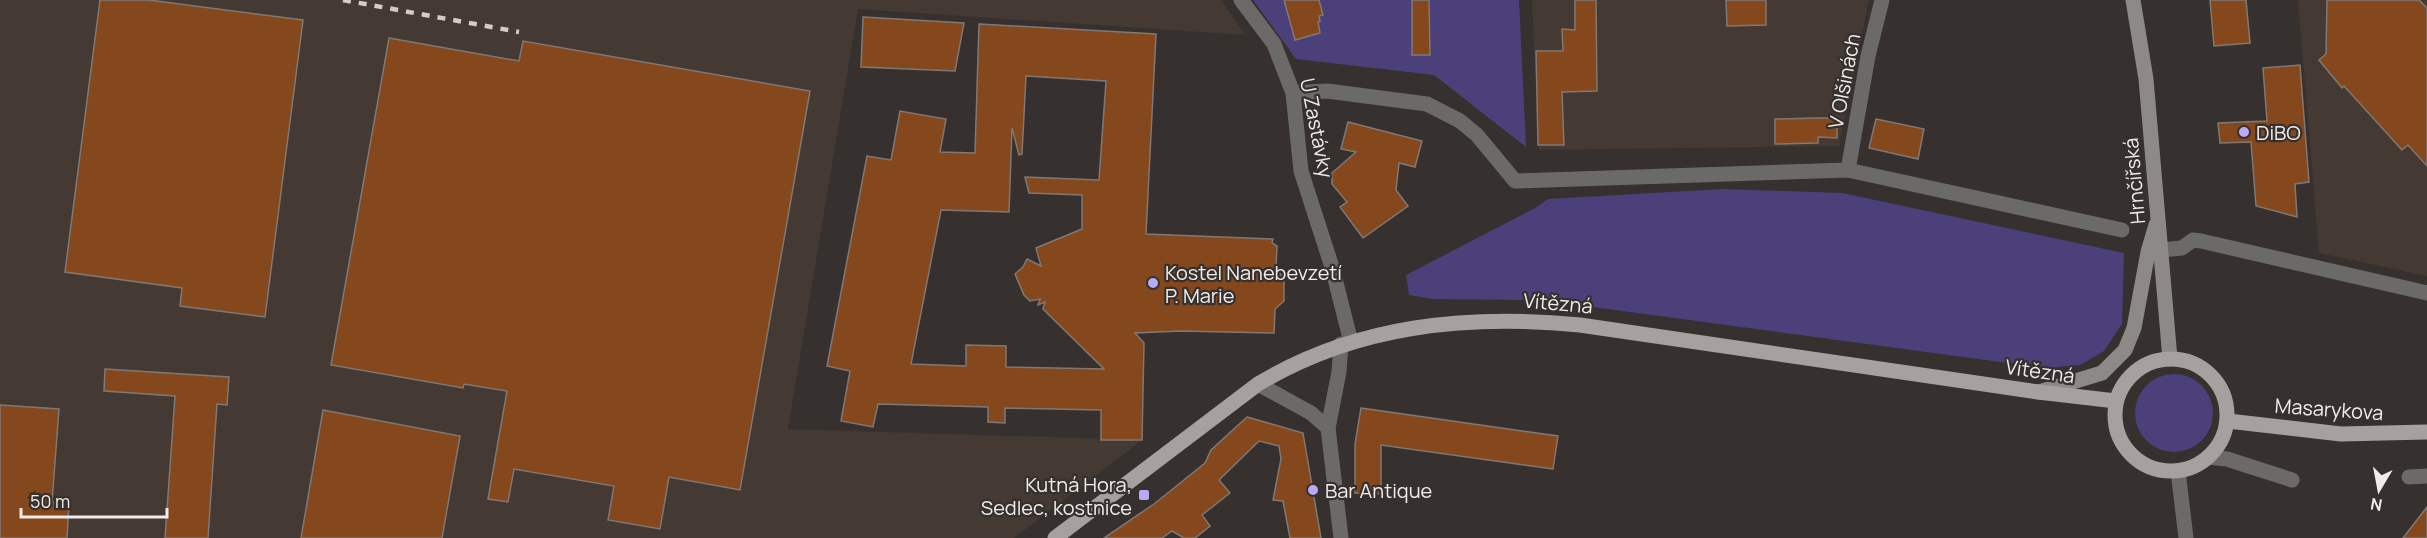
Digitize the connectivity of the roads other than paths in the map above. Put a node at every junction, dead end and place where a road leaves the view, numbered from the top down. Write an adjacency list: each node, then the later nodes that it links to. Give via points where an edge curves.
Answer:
1 (1241, 0): 4 (street, U Zastávky, via 1274,44)
2 (1882, 0): 5 (street, V Olšinách)
3 (2133, 0): 6 (main road, Hrnčířská, via 2146,79)
4 (1293, 93): 5 (street, via 1327,91 1427,104 1477,135 1515,181); 10 (street, U Zastávky, via 1301,171 1332,267)
5 (1848, 170): 7 (street)
6 (2159, 216): 8 (main road, Hrnčířská); 13 (main road, via 2134,328 2125,350 2102,373)
7 (2122, 230)
8 (2162, 250): 9 (street, via 2201,241); 11 (main road, Hrnčířská)
9 (2427, 293)
10 (1346, 343): 12 (main road, Vítězná, via 1298,362); 13 (main road, Vítězná, via 1402,330 1466,322 1552,322); 16 (street, U Zastávky)
11 (2170, 359): 14 (main road, via 2143,365 2121,387); 15 (main road, via 2194,362 2209,372 2227,403)
12 (1258, 384): 16 (street, via 1311,413); 23 (main road, Vítězná)
13 (2038, 392): 14 (main road, Vítězná)
14 (2116, 401): 19 (main road, via 2114,418 2126,450 2154,468)
15 (2228, 422): 17 (main road, Masarykova, via 2341,434); 18 (main road, via 2223,438)
16 (1328, 428): 24 (street, U Zastávky)
17 (2427, 432)
18 (2208, 457): 19 (main road); 22 (street, via 2227,459)
19 (2178, 471): 25 (street)
20 (2427, 476): 21 (street)
21 (2409, 477)
22 (2292, 480)
23 (1055, 538)
24 (1341, 538)
25 (2186, 538)

